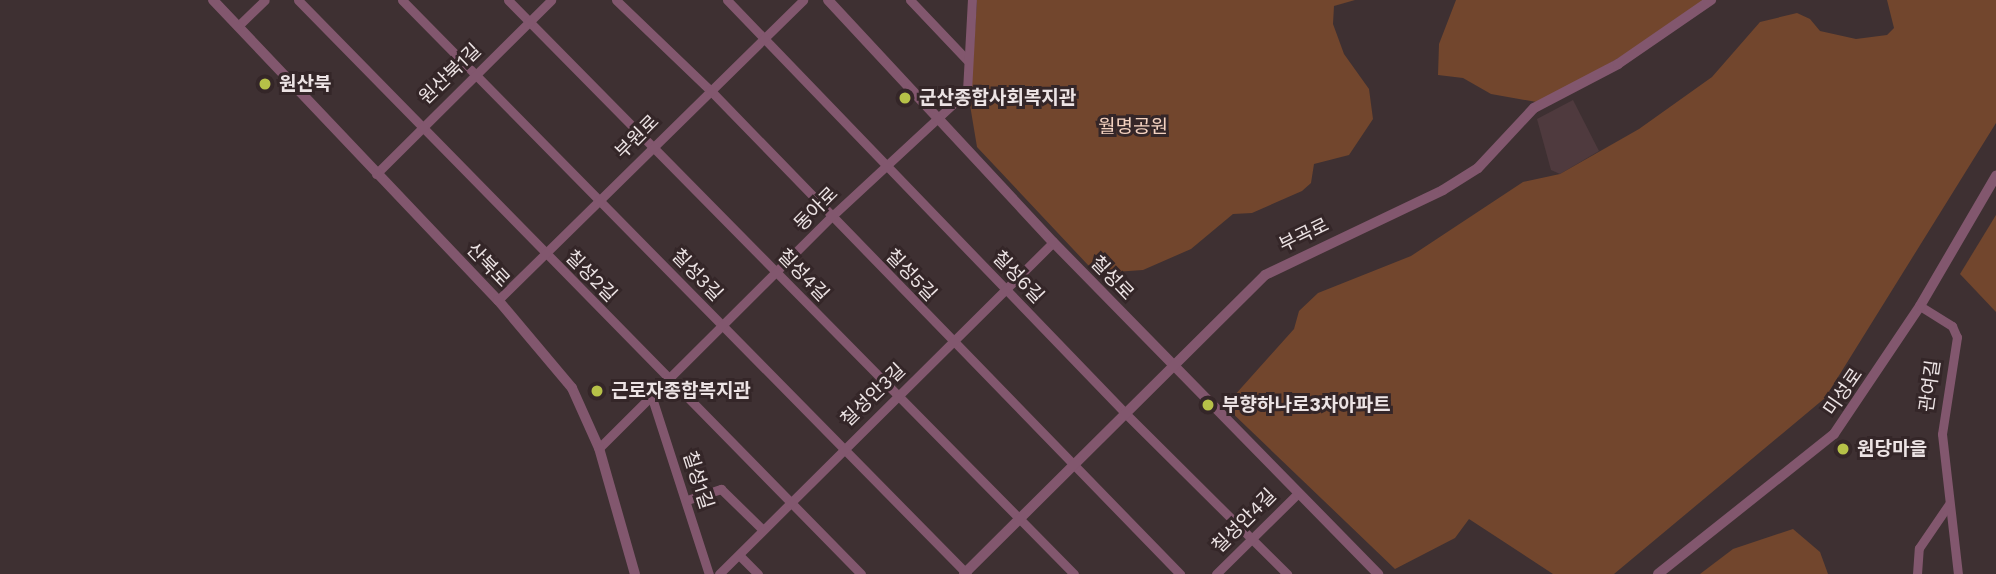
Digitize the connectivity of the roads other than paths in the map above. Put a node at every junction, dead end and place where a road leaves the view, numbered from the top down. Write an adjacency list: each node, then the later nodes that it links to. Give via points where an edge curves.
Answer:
1 (213, 0): 15 (street, 산북로)
2 (265, 0): 15 (street)
3 (298, 0): 21 (street, 칠성2길)
4 (402, 0): 18 (street, 칠성3길)
5 (509, 0): 14 (street, 칠성4길)
6 (551, 0): 14 (street, 원산북1길)
7 (616, 0): 19 (street, 칠성5길)
8 (727, 0): 16 (street, 칠성6길)
9 (803, 0): 16 (street, 부원로)
10 (828, 0): 20 (street, 칠성로)
11 (910, 0): 17 (street)
12 (972, 0): 17 (street, 동아로)
13 (1712, 0): 36 (street, 부곡로, via 1629,57 1534,108 1478,168 1443,190 1265,275)
14 (529, 21): 18 (street, 원산북1길); 22 (street, 칠성4길)
15 (238, 26): 24 (street, 산북로)
16 (765, 36): 19 (street, 부원로); 23 (street, 칠성6길)
17 (967, 60): 20 (street, 동아로, via 967,92)
18 (475, 75): 21 (street, 원산북1길); 26 (street, 칠성3길)
19 (710, 90): 22 (street, 부원로); 27 (street, 칠성5길)
20 (937, 120): 23 (street, 동아로); 28 (street, 칠성로)
21 (421, 127): 24 (street, 원산북1길); 29 (street, 칠성2길)
22 (652, 147): 26 (street, 부원로); 30 (street, 칠성4길)
23 (886, 165): 27 (street, 동아로); 31 (street, 칠성6길)
24 (376, 174): 32 (street, 산북로)
25 (1996, 176): 33 (street, 미성로)
26 (599, 200): 29 (street, 부원로); 34 (street, 칠성3길)
27 (831, 217): 30 (street, 동아로); 35 (street, 칠성5길)
28 (1053, 242): 31 (street, 칠성안3길); 36 (street, 칠성로)
29 (544, 253): 32 (street, 부원로); 37 (street, 칠성2길)
30 (778, 273): 34 (street, 동아로); 38 (street, 칠성4길)
31 (1005, 289): 35 (street, 칠성안3길); 40 (street, 칠성6길)
32 (498, 300): 42 (street, 산북로, via 572,388)
33 (1920, 306): 47 (street, 관여길, via 1952,326 1957,337 1942,434); 63 (street, 미성로, via 1834,434)
34 (722, 327): 37 (street, 동아로); 41 (street, 칠성3길)
35 (952, 342): 38 (street, 칠성안3길); 43 (street, 칠성5길)
36 (1174, 367): 40 (street, 부곡로); 44 (street, 칠성로)
37 (668, 379): 39 (street, 동아로); 46 (street, 칠성2길)
38 (896, 397): 41 (street, 칠성안3길); 48 (street, 칠성4길)
39 (652, 398): 42 (street, 동아로); 45 (street, 칠성1길)
40 (1127, 415): 43 (street, 부곡로); 50 (street, 칠성6길)
41 (844, 448): 46 (street, 칠성안3길); 57 (street, 칠성3길)
42 (599, 449): 52 (street, 산북로)
43 (1075, 466): 48 (street, 부곡로); 59 (street, 칠성5길)
44 (1298, 493): 50 (street, 칠성안4길); 62 (street, 칠성로)
45 (687, 500): 49 (street, via 721,489); 53 (street, 칠성1길)
46 (789, 502): 49 (street, 칠성안3길); 56 (street, 칠성2길)
47 (1949, 504): 64 (street, via 1919,548); 65 (street, 관여길)
48 (1020, 519): 57 (street, 부곡로); 58 (street, 칠성4길)
49 (762, 530): 51 (street, 칠성안3길)
50 (1252, 538): 60 (street, 칠성안4길); 61 (street, 칠성6길)
51 (739, 555): 54 (street, 칠성안3길); 55 (street)
52 (635, 574)
53 (709, 574)
54 (719, 574)
55 (758, 574)
56 (861, 574)
57 (966, 574)
58 (1074, 574)
59 (1180, 574)
60 (1216, 574)
61 (1287, 574)
62 (1378, 574)
63 (1658, 574)
64 (1917, 574)
65 (1958, 574)

